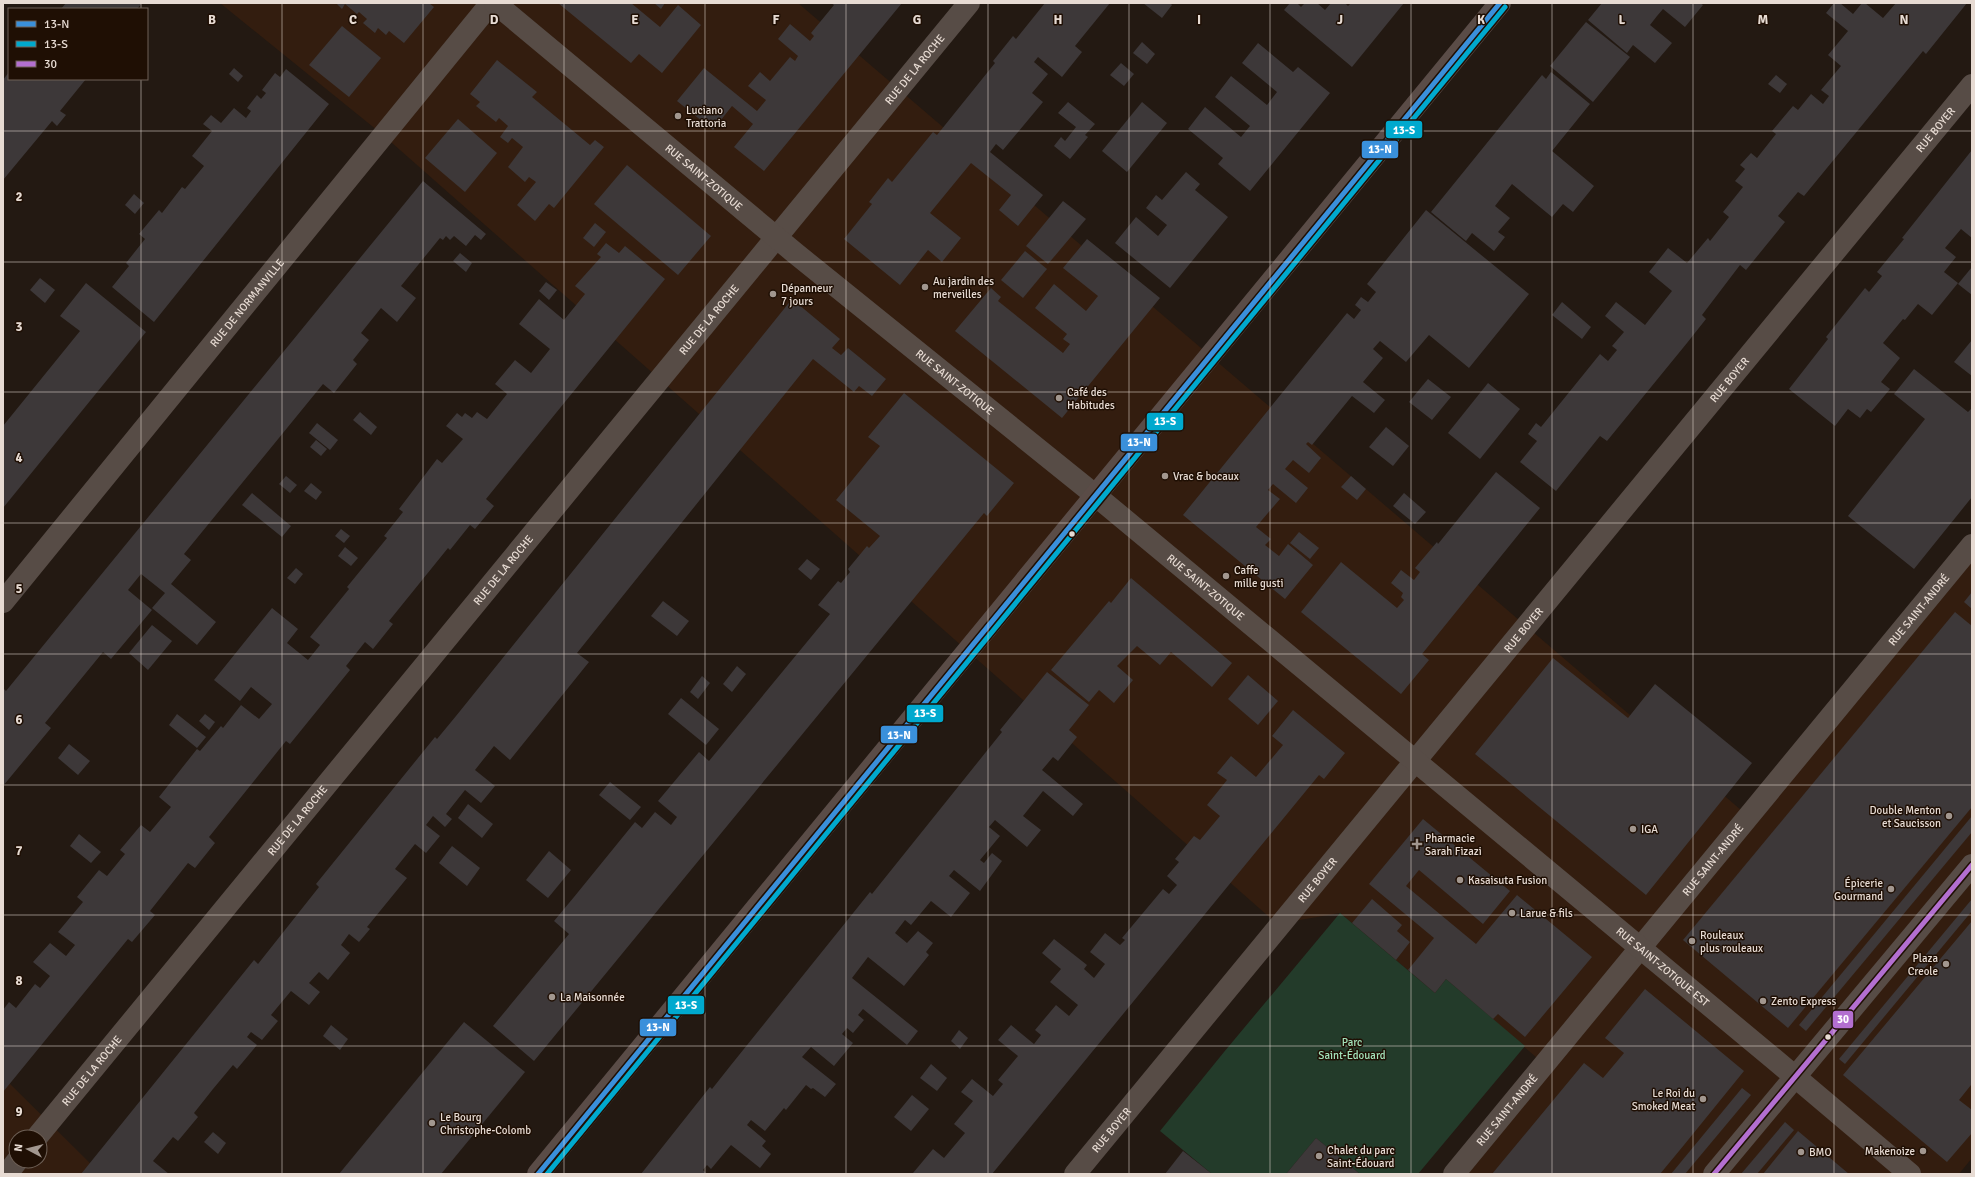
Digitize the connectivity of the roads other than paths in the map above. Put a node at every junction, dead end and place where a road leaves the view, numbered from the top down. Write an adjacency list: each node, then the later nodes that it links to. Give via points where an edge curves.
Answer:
1 (491, 3): 9 (street, RUE DE NORMANVILLE)
2 (495, 3): 6 (street, RUE SAINT-ZOTIQUE)
3 (969, 3): 6 (street, RUE DE LA ROCHE)
4 (1500, 3): 7 (main road)
5 (1972, 85): 10 (street, RUE BOYER)
6 (777, 237): 7 (street, RUE SAINT-ZOTIQUE); 14 (street, RUE DE LA ROCHE)
7 (1095, 495): 10 (street, RUE SAINT-ZOTIQUE); 15 (main road)
8 (1972, 545): 12 (street, RUE SAINT-ANDRÉ)
9 (3, 602)
10 (1415, 762): 12 (street, RUE SAINT-ZOTIQUE EST); 16 (street, RUE BOYER)
11 (1972, 865): 13 (street)
12 (1640, 948): 13 (street, RUE SAINT-ZOTIQUE EST); 17 (street, RUE SAINT-ANDRÉ)
13 (1795, 1077): 18 (street); 19 (street, RUE SAINT-ZOTIQUE EST)
14 (44, 1129)
15 (538, 1174)
16 (1075, 1174)
17 (1454, 1174)
18 (1714, 1174)
19 (1910, 1174)

